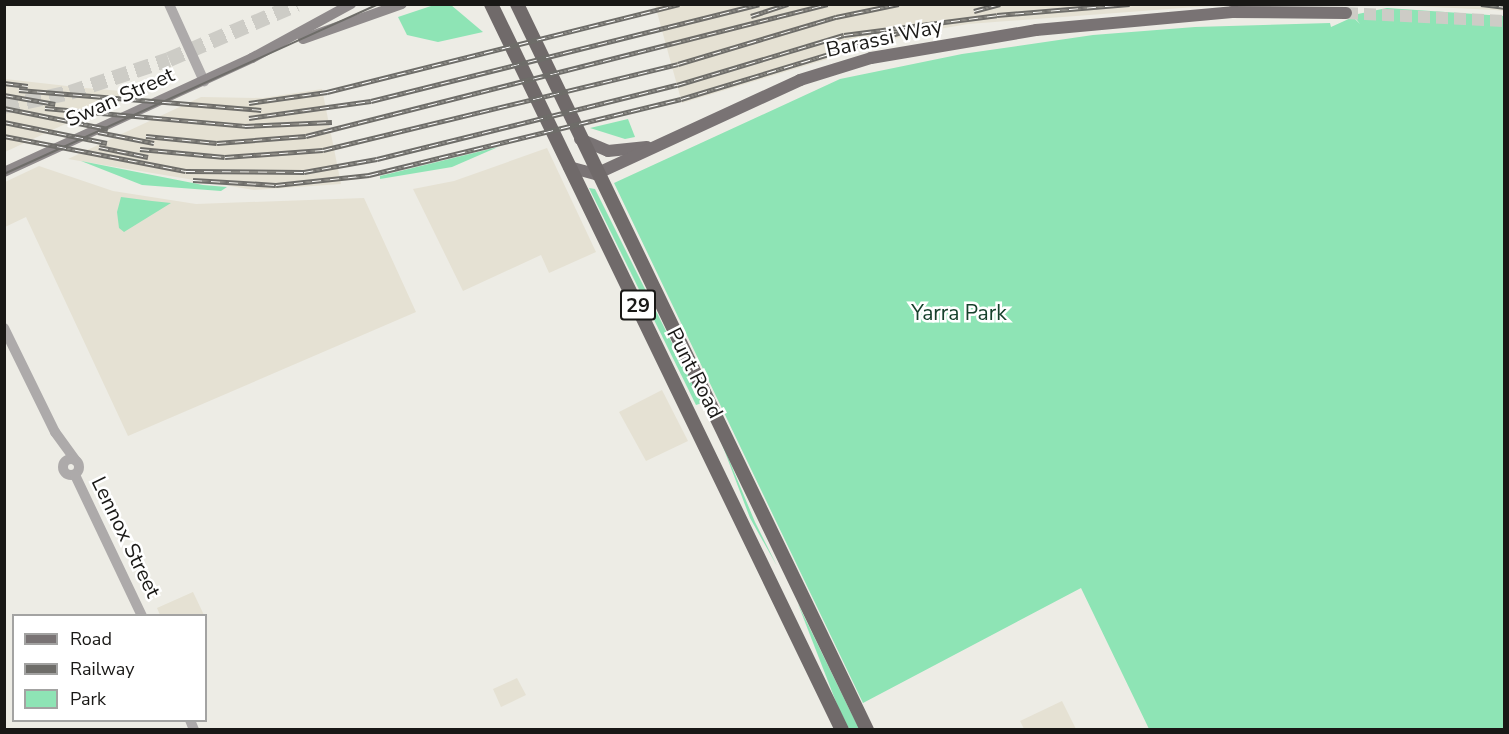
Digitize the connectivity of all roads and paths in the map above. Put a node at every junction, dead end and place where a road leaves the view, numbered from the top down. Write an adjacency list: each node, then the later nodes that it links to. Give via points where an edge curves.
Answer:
1 (169, 4): 8 (street)
2 (351, 4): 7 (main road, Swan Street)
3 (402, 4): 7 (main road, Swan Street)
4 (517, 4): 9 (highway, Punt Road / 29)
5 (493, 6): 11 (highway, Punt Road / 29)
6 (1346, 13): 10 (main road, Barassi Way, via 1232,12 1036,30 871,58 800,80)
7 (252, 58): 8 (main road, Swan Street)
8 (204, 81): 12 (main road, Swan Street)
9 (577, 138): 10 (main road, via 605,151); 13 (highway, Punt Road / 29)
10 (654, 146): 13 (main road, Barassi Way)
11 (569, 167): 13 (main road); 20 (highway, Punt Road / 29)
12 (4, 172)
13 (596, 174): 21 (highway, Punt Road / 29)
14 (4, 328): 15 (street, Lennox Street)
15 (55, 432): 16 (street, Lennox Street); 17 (street, Lennox Street)
16 (76, 461): 17 (street); 18 (street, via 79,467)
17 (64, 465): 18 (street, via 65,472)
18 (75, 475): 19 (street, Lennox Street)
19 (142, 614)
20 (842, 729)
21 (867, 729)

